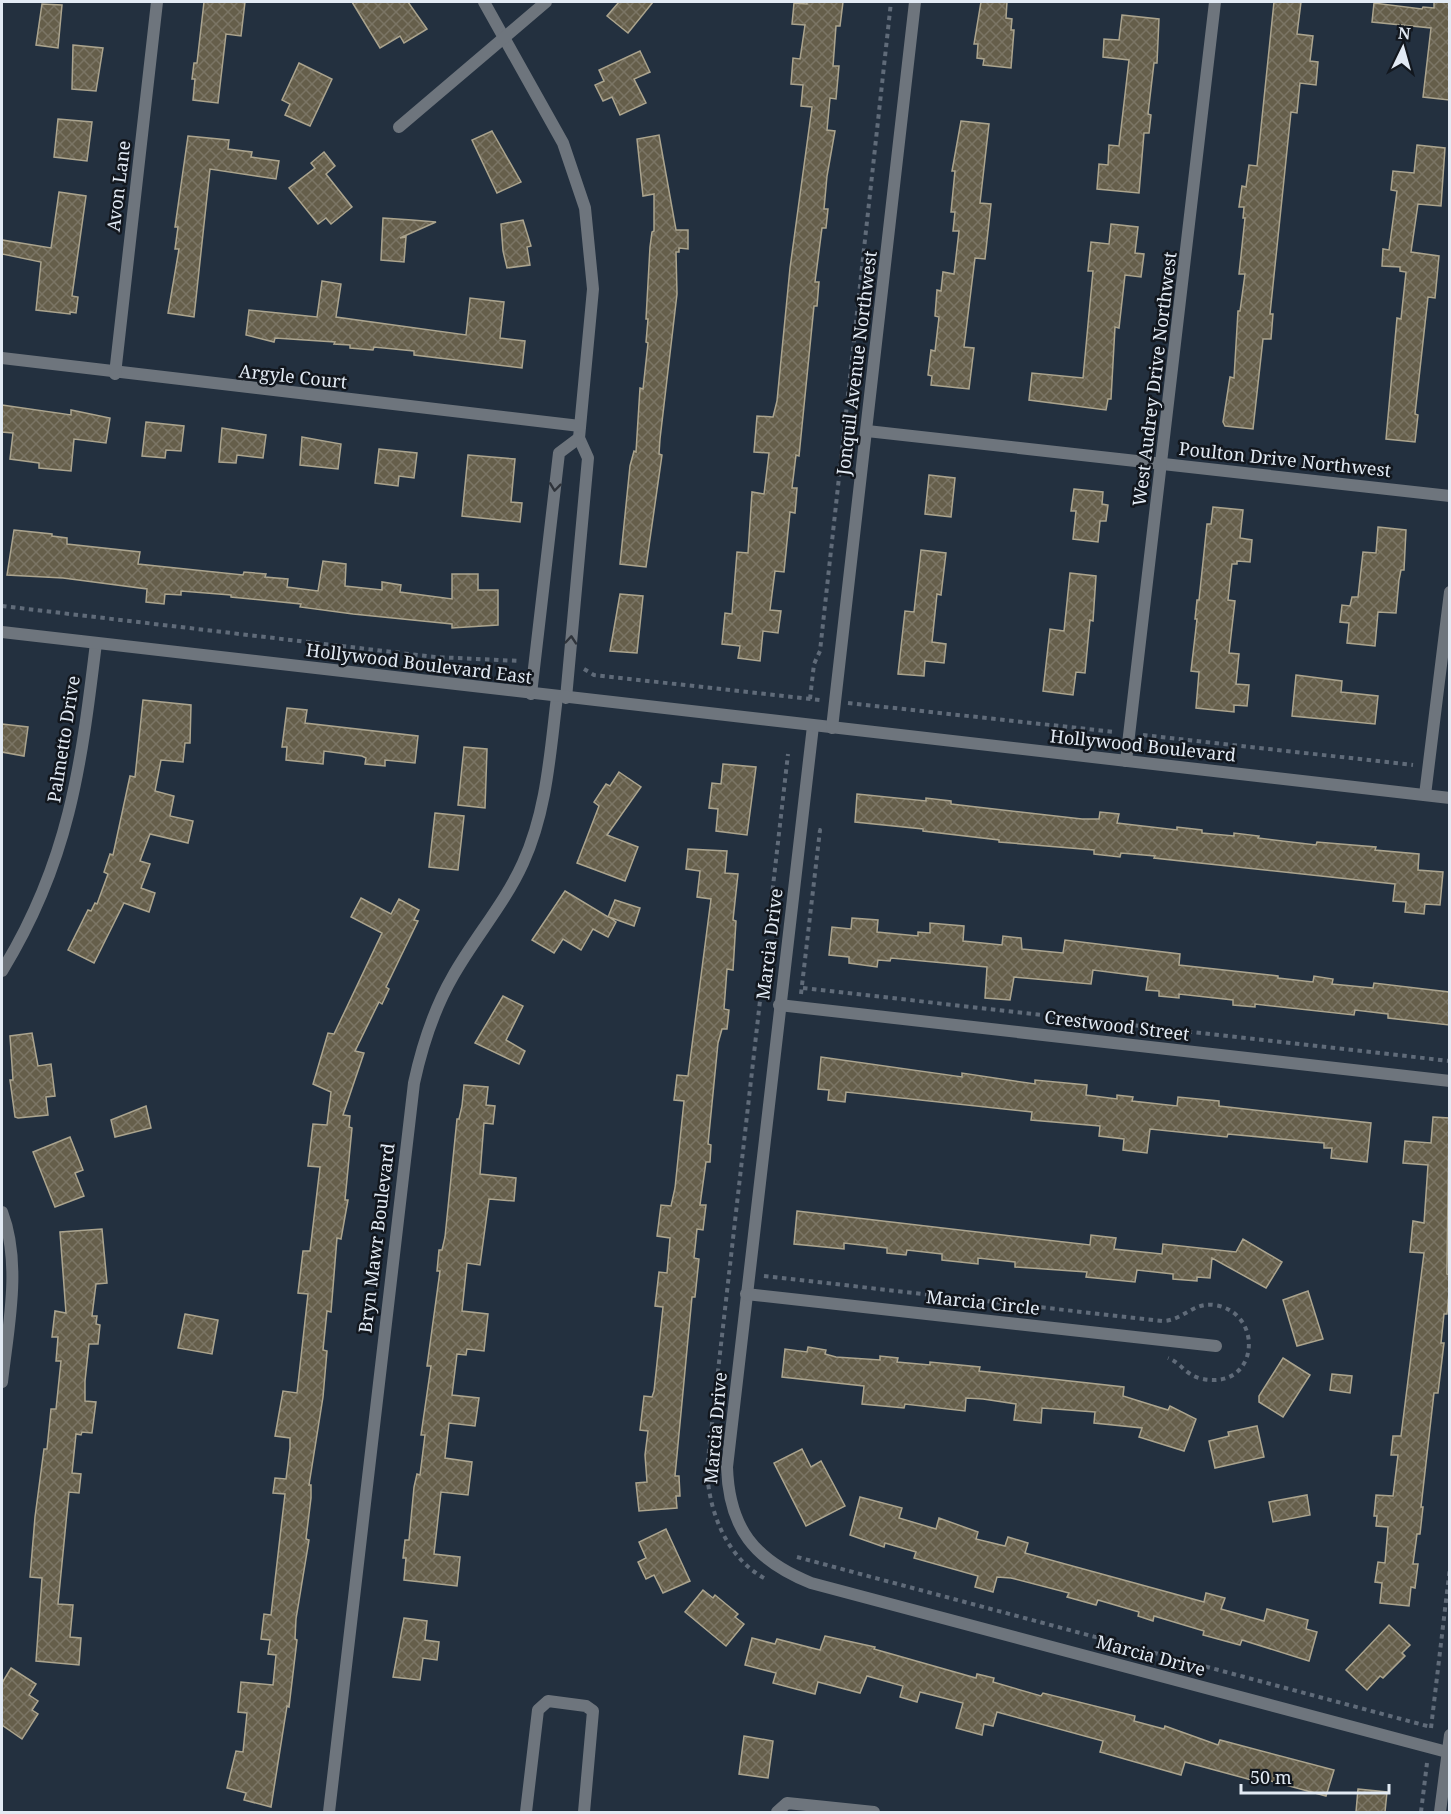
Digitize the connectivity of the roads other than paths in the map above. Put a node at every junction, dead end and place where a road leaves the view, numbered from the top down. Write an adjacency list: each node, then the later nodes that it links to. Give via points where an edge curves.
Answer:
1 (157, 2): 9 (street, Avon Lane)
2 (484, 2): 6 (street, Bryn Mawr Boulevard)
3 (546, 2): 6 (street)
4 (915, 2): 10 (street, Jonquil Avenue Northwest)
5 (1215, 2): 12 (street, West Audrey Drive Northwest)
6 (504, 36): 7 (street); 11 (street, Bryn Mawr Boulevard, via 563,143 585,208 593,289)
7 (399, 127)
8 (2, 358): 9 (street, Argyle Court)
9 (115, 374): 11 (street, Argyle Court)
10 (867, 431): 12 (street, Poulton Drive Northwest); 20 (street, Jonquil Avenue Northwest)
11 (580, 432): 17 (street, one-way to 17, via 559,453); 18 (street, Bryn Mawr Boulevard, one-way to 11, via 569,666 588,458)
12 (1162, 464): 13 (street, Poulton Drive Northwest); 21 (street, West Audrey Drive Northwest)
13 (1449, 496)
14 (1449, 592): 22 (street)
15 (2, 632): 16 (street, Hollywood Boulevard East)
16 (96, 643): 17 (street, Hollywood Boulevard East); 24 (street, Palmetto Drive, via 73,802 40,899)
17 (531, 694): 18 (street, Hollywood Boulevard East)
18 (561, 697): 19 (street, Hollywood Boulevard East); 33 (street, Bryn Mawr Boulevard, via 546,792 529,848 507,893 452,977 428,1030 414,1083)
19 (813, 726): 20 (street, Hollywood Boulevard East); 25 (street, Marcia Drive)
20 (832, 728): 21 (street, Hollywood Boulevard)
21 (1126, 761): 22 (street, Hollywood Boulevard)
22 (1425, 795): 23 (street, Hollywood Boulevard)
23 (1449, 798)
24 (2, 971)
25 (780, 1005): 26 (street, Crestwood Street); 28 (street, Marcia Drive)
26 (1449, 1081)
27 (2, 1212): 30 (street, via 13,1267)
28 (746, 1294): 29 (street, Marcia Circle); 32 (street, Marcia Drive, via 727,1467 728,1494 741,1528 753,1547 770,1562 811,1583)
29 (1216, 1346)
30 (2, 1382)
31 (1449, 1735): 32 (street)
32 (1448, 1752): 38 (street)
33 (329, 1812)
34 (526, 1812): 35 (street, via 538,1710 548,1701 586,1706 594,1711)
35 (584, 1812)
36 (777, 1812): 37 (street, via 787,1803)
37 (874, 1812)
38 (1440, 1812)

